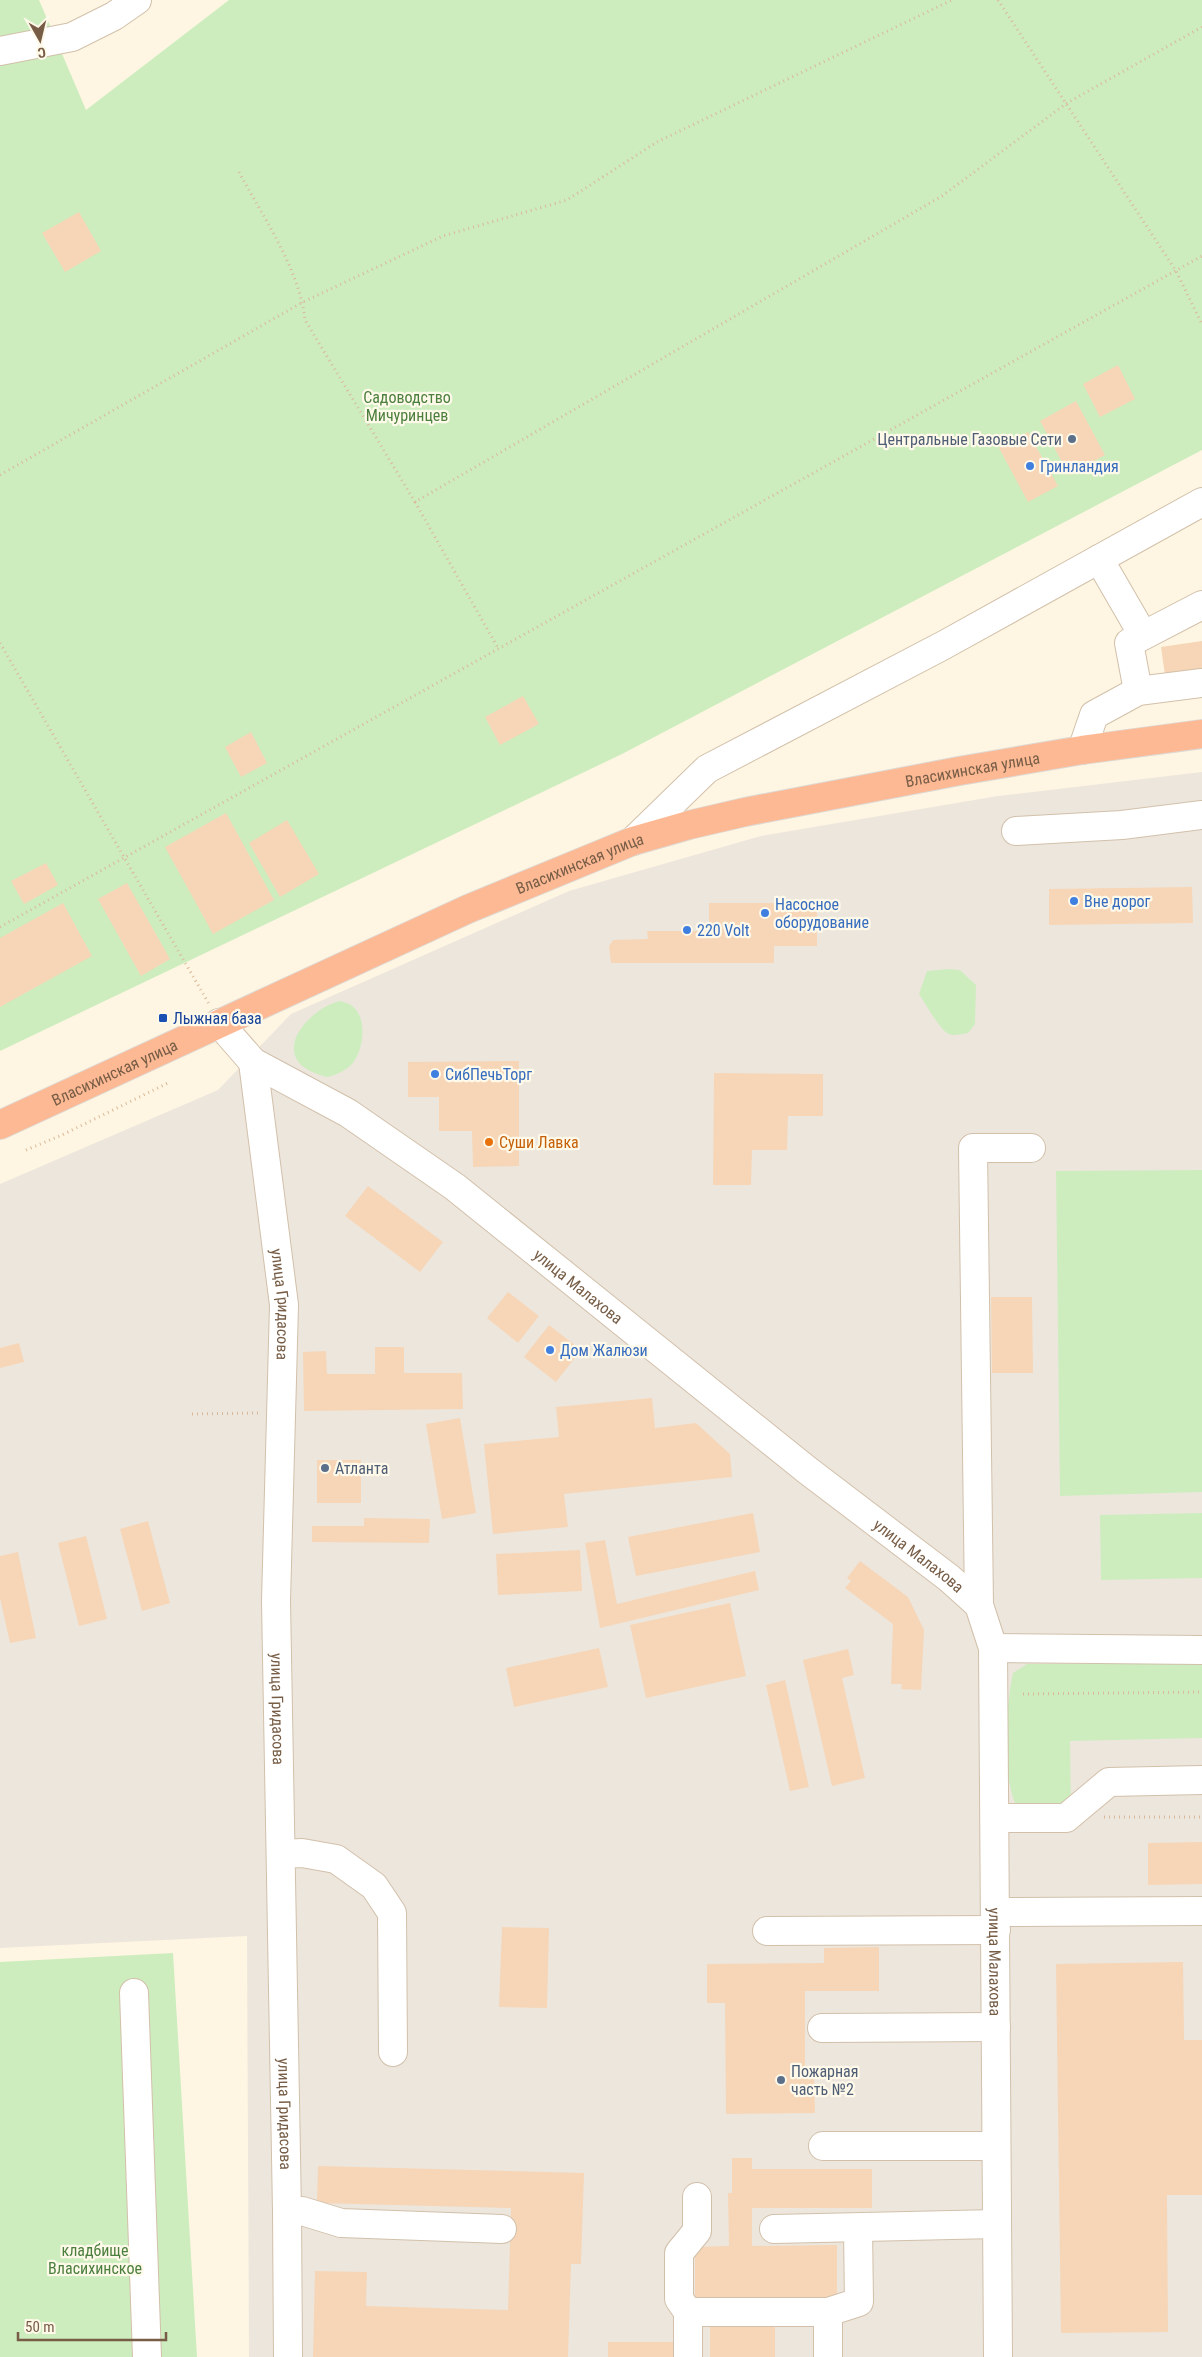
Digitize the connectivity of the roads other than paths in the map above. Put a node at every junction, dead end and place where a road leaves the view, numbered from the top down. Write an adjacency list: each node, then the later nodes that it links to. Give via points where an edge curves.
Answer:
1 (138, 0): 2 (street, via 72,37)
2 (0, 51)
3 (1202, 502): 4 (street)
4 (1099, 559): 6 (street); 13 (street, via 944,645 707,769)
5 (1202, 605): 6 (street)
6 (1143, 635): 8 (street, via 1129,643)
7 (1202, 683): 8 (street)
8 (1138, 691): 10 (street, via 1094,715)
9 (1202, 734): 10 (highway, Власихинская улица)
10 (1082, 750): 13 (highway, Власихинская улица, via 745,812)
11 (1202, 815): 12 (street, via 1122,825)
12 (1016, 831)
13 (633, 841): 14 (highway, Власихинская улица, via 468,909)
14 (219, 1023): 15 (street); 16 (highway, Власихинская улица)
15 (253, 1062): 18 (street, улица Малахова, via 348,1113 455,1187 807,1470 949,1578); 23 (street, улица Гридасова, via 284,1305 276,1601)
16 (0, 1125)
17 (1031, 1148): 18 (street, via 973,1148)
18 (978, 1605): 19 (street, улица Малахова)
19 (993, 1648): 20 (street); 22 (street, улица Малахова)
20 (1202, 1650)
21 (1202, 1780): 22 (street, via 1109,1782 1066,1818)
22 (996, 1818): 25 (street, улица Малахова)
23 (281, 1854): 30 (street, via 302,1853 336,1859 374,1886 392,1913); 34 (street, улица Гридасова)
24 (1202, 1911): 25 (street)
25 (996, 1921): 26 (street); 28 (street, улица Малахова)
26 (766, 1931)
27 (134, 1993): 41 (street)
28 (996, 2027): 29 (street); 32 (street, улица Малахова)
29 (822, 2028)
30 (393, 2052)
31 (823, 2146): 32 (street)
32 (996, 2146): 35 (street, улица Малахова)
33 (697, 2197): 39 (street, via 697,2231 678,2253 679,2299)
34 (287, 2211): 37 (street, via 302,2211 341,2223); 42 (street, улица Гридасова)
35 (996, 2224): 36 (street); 45 (street, улица Малахова)
36 (858, 2228): 38 (street); 40 (street, via 859,2302)
37 (502, 2229)
38 (774, 2229)
39 (688, 2312): 40 (street); 43 (street)
40 (828, 2312): 44 (street)
41 (147, 2357)
42 (288, 2357)
43 (688, 2357)
44 (828, 2357)
45 (998, 2357)

